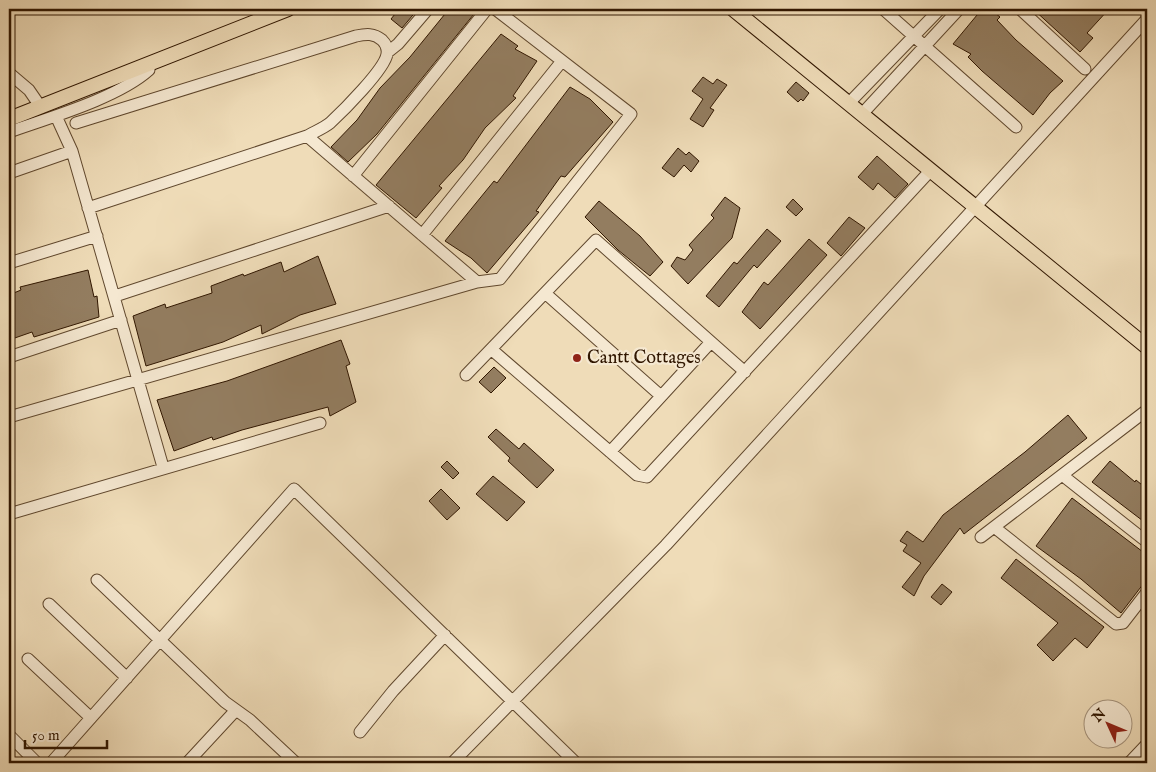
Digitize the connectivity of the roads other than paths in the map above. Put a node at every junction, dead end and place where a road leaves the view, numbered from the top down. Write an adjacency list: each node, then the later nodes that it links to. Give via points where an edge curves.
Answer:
1 (288, 9): 15 (main road)
2 (428, 9): 13 (street)
3 (486, 9): 30 (street)
4 (495, 9): 14 (street)
5 (733, 9): 18 (main road)
6 (882, 9): 11 (street)
7 (940, 9): 11 (street)
8 (959, 9): 12 (street)
9 (1020, 9): 16 (street)
10 (1147, 19): 33 (street)
11 (913, 36): 12 (street); 18 (street)
12 (924, 46): 20 (street); 24 (street)
13 (388, 52): 23 (street, via 386,44 379,38 370,34 356,36); 26 (street, via 371,80 329,124)
14 (562, 61): 34 (street); 37 (street, via 631,114 500,279)
15 (149, 64): 19 (main road); 21 (street, via 149,70 121,88)
16 (1085, 69)
17 (9, 73): 19 (street, via 29,90)
18 (849, 103): 20 (main road)
19 (40, 106): 22 (main road)
20 (862, 114): 28 (main road)
21 (56, 116): 25 (street); 27 (street)
22 (9, 119)
23 (76, 123)
24 (1016, 127)
25 (9, 132)
26 (307, 136): 30 (street); 32 (street)
27 (72, 151): 29 (street); 32 (street)
28 (930, 170): 33 (main road); 45 (street)
29 (9, 173)
30 (353, 176): 31 (street)
31 (389, 206): 34 (street); 39 (street)
32 (88, 208): 35 (street)
33 (976, 208): 42 (main road); 66 (street, via 666,545)
34 (422, 234): 37 (street)
35 (97, 236): 36 (street); 39 (street)
36 (9, 263)
37 (477, 282): 47 (street)
38 (545, 293): 41 (street, via 596,240); 43 (street); 48 (street)
39 (115, 296): 40 (street)
40 (121, 320): 44 (street); 47 (street)
41 (711, 342): 45 (street); 48 (street)
42 (1147, 346)
43 (491, 349): 46 (street); 52 (street)
44 (9, 357)
45 (744, 372): 52 (street, via 647,477 637,476)
46 (466, 375)
47 (139, 380): 50 (street); 53 (street)
48 (662, 396): 52 (street)
49 (1147, 410): 54 (street)
50 (9, 418)
51 (320, 423): 53 (street)
52 (610, 452)
53 (163, 467): 55 (street)
54 (1062, 475): 56 (street); 58 (street)
55 (9, 514)
56 (994, 527): 57 (street); 60 (street, via 1116,624 1123,623)
57 (981, 537)
58 (1147, 542)
59 (97, 580): 63 (street)
60 (1147, 592)
61 (49, 604): 65 (street)
62 (445, 635): 63 (street, via 294,489); 66 (street); 69 (street, via 392,691)
63 (159, 642): 65 (street); 67 (street)
64 (28, 658): 68 (street)
65 (127, 678): 68 (street)
66 (511, 702): 76 (street); 77 (street)
67 (236, 710): 74 (street); 75 (street)
68 (91, 718): 73 (street)
69 (360, 732)
70 (9, 735): 72 (street)
71 (1147, 744): 78 (street)
72 (37, 763)
73 (51, 763)
74 (187, 763)
75 (296, 763)
76 (454, 763)
77 (576, 763)
78 (1129, 763)

